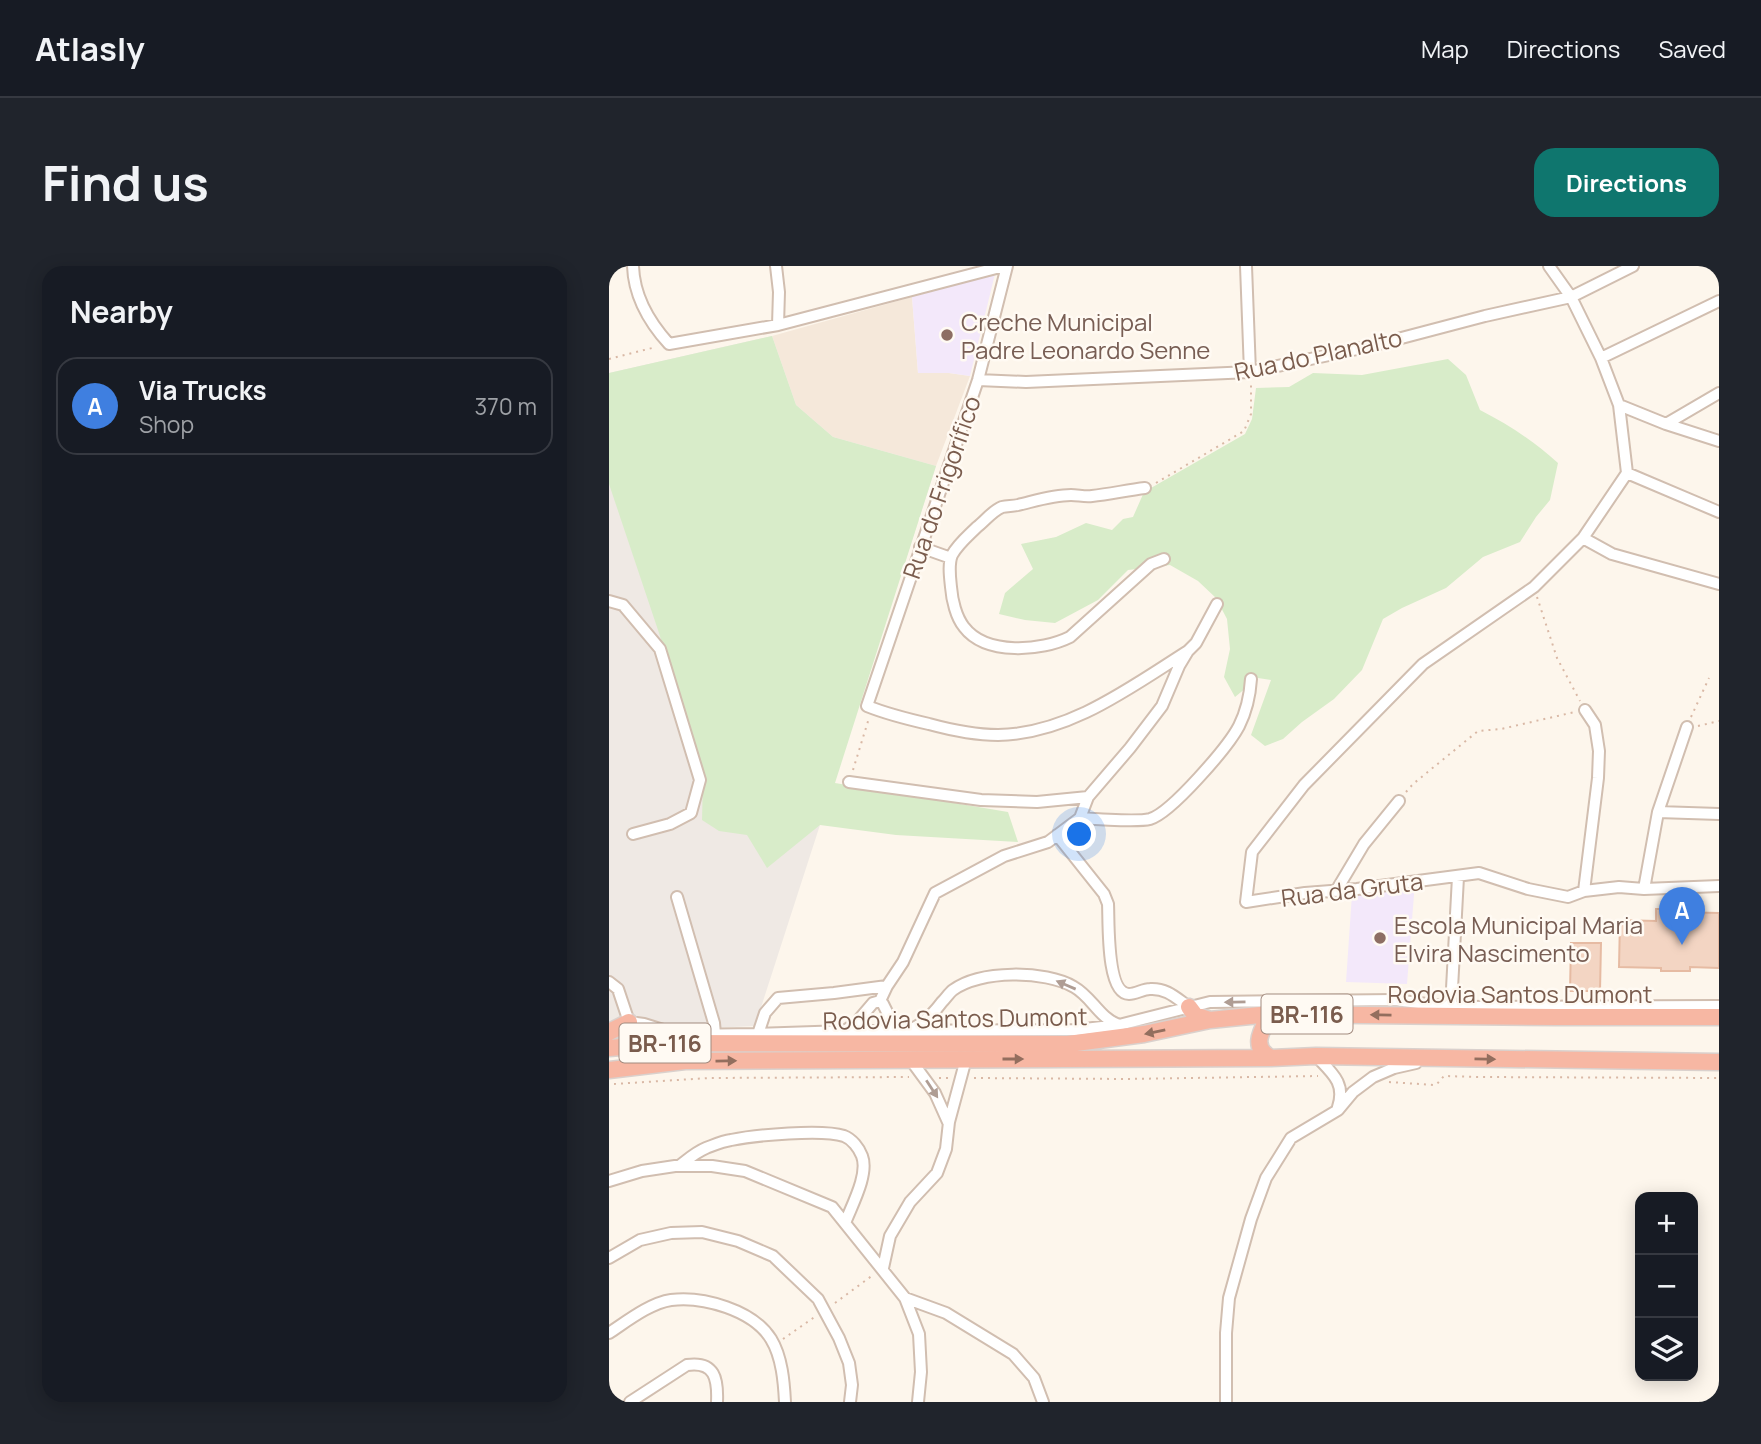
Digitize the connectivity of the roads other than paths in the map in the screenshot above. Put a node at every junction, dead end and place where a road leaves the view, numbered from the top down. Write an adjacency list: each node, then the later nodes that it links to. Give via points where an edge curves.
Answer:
1 (633, 266): 9 (street, Rua do Frigorífico, via 641,304 669,344)
2 (776, 266): 9 (street)
3 (1006, 266): 9 (street, Rua do Frigorífico); 12 (street, Rua do Frigorífico)
4 (1246, 266): 11 (street)
5 (1549, 266): 7 (street)
6 (1633, 266): 7 (street, Rua do Planalto)
7 (1571, 297): 10 (street); 11 (street, Rua do Planalto)
8 (1719, 301): 10 (street)
9 (778, 325)
10 (1601, 358): 14 (street)
11 (1250, 372): 12 (street, Rua do Planalto)
12 (978, 380): 21 (street, Rua do Frigorífico)
13 (1719, 393): 15 (street)
14 (1619, 405): 15 (street); 17 (street)
15 (1666, 424): 16 (street)
16 (1719, 441)
17 (1627, 473): 19 (street); 20 (street)
18 (1145, 488): 22 (street, via 1001,508 967,536)
19 (1719, 512)
20 (1583, 538): 24 (street, via 1612,554); 42 (street, Rua da Gruta, via 1534,587 1423,664 1304,785 1252,852 1246,902)
21 (920, 547): 22 (street); 27 (street, Rua do Frigorífico, via 867,706 882,712 954,731 999,735 1048,727 1112,699)
22 (951, 558): 23 (street, via 952,595 965,628 989,643 1014,649 1045,646 1070,637 1151,564)
23 (1164, 559)
24 (1719, 584)
25 (609, 601): 37 (street, via 623,605 660,649 700,780 691,813)
26 (1217, 604): 27 (street)
27 (1188, 651): 32 (street, via 1162,706)
28 (1251, 680): 36 (street, via 1238,727 1190,788 1163,813 1149,820)
29 (1585, 710): 43 (street, via 1595,725 1599,751)
30 (1686, 727): 34 (street)
31 (849, 782): 32 (street, via 981,800 1037,802)
32 (1088, 797): 36 (street)
33 (1399, 801): 42 (street, via 1364,844)
34 (1658, 812): 35 (street); 41 (street)
35 (1719, 814)
36 (1080, 818): 38 (street)
37 (633, 834)
38 (1057, 835): 46 (street, via 1004,856 935,893); 49 (street, via 1108,904 1117,988 1131,994 1166,990)
39 (1458, 877): 42 (street, Rua da Gruta); 43 (street, Rua da Gruta, via 1479,873 1568,897); 50 (street, Rua da Gruta)
40 (1719, 886): 41 (street, Rua da Gruta)
41 (1644, 889): 43 (street, Rua da Gruta)
42 (1336, 891)
43 (1584, 891)
44 (677, 897): 59 (street)
45 (609, 982): 54 (street, via 618,989)
46 (887, 986): 47 (street); 60 (street, via 778,998 765,1013)
47 (880, 1001): 56 (street); 58 (street)
48 (1680, 1006): 50 (street); 52 (highway)
49 (1189, 1007): 51 (street, one-way to 49, via 1210,1002); 53 (highway, via 1195,1015); 55 (street)
50 (1451, 1007): 51 (street, via 1395,1000)
51 (1280, 1010): 52 (highway, Rodovia Santos Dumont / BR-116, one-way to 51, via 1557,1017); 53 (highway, Rodovia Santos Dumont / BR-116); 63 (highway, via 1261,1032 1259,1045)
52 (1716, 1013)
53 (1210, 1020): 60 (highway, Rodovia Santos Dumont / BR-116, one-way to 60, via 1068,1044)
54 (629, 1021): 57 (highway); 59 (street, via 679,1035)
55 (1119, 1025): 58 (street, via 1076,1030); 58 (street, one-way to 58, via 1074,987 1034,976 1006,975 951,990 919,1026)
56 (845, 1031): 58 (street); 60 (street)
57 (609, 1032)
58 (904, 1032)
59 (718, 1038): 60 (highway, Rodovia Santos Dumont / BR-116); 61 (highway, Rodovia Santos Dumont / BR-116)
60 (756, 1038)
61 (609, 1048)
62 (1316, 1056): 63 (highway, Rodovia Santos Dumont / BR-116); 66 (highway, Rodovia Santos Dumont / BR-116); 69 (street, via 1339,1085)
63 (1271, 1058): 65 (highway, Rodovia Santos Dumont / BR-116, one-way to 63)
64 (910, 1059): 65 (highway, Rodovia Santos Dumont / BR-116); 68 (highway, Rodovia Santos Dumont / BR-116, one-way to 64, via 685,1061); 70 (street, one-way to 70)
65 (966, 1059): 70 (street)
66 (1443, 1059): 67 (highway, Rodovia Santos Dumont / BR-116, one-way to 67); 69 (street, via 1394,1068 1369,1079)
67 (1719, 1062)
68 (609, 1070)
69 (1338, 1110): 84 (street, via 1291,1138 1266,1178 1229,1298)
70 (949, 1122): 75 (street, via 937,1173 910,1202 890,1236)
71 (679, 1166): 72 (street); 73 (street, via 745,1171 832,1207); 73 (street, via 703,1149 730,1140 787,1134 848,1137 857,1146 864,1166)
72 (609, 1181)
73 (845, 1223): 75 (street)
74 (609, 1258): 81 (street, via 640,1240 702,1232 773,1256 818,1299 839,1338 849,1363)
75 (883, 1268): 76 (street)
76 (905, 1298): 82 (street, via 919,1334); 83 (street, via 946,1314 1013,1354 1034,1378)
77 (609, 1333): 80 (street, via 669,1300 697,1300 735,1309 771,1339 782,1369)
78 (630, 1402): 79 (street, via 687,1364 698,1363 717,1381)
79 (717, 1402)
80 (785, 1402)
81 (850, 1402)
82 (918, 1402)
83 (1043, 1402)
84 (1226, 1402)

